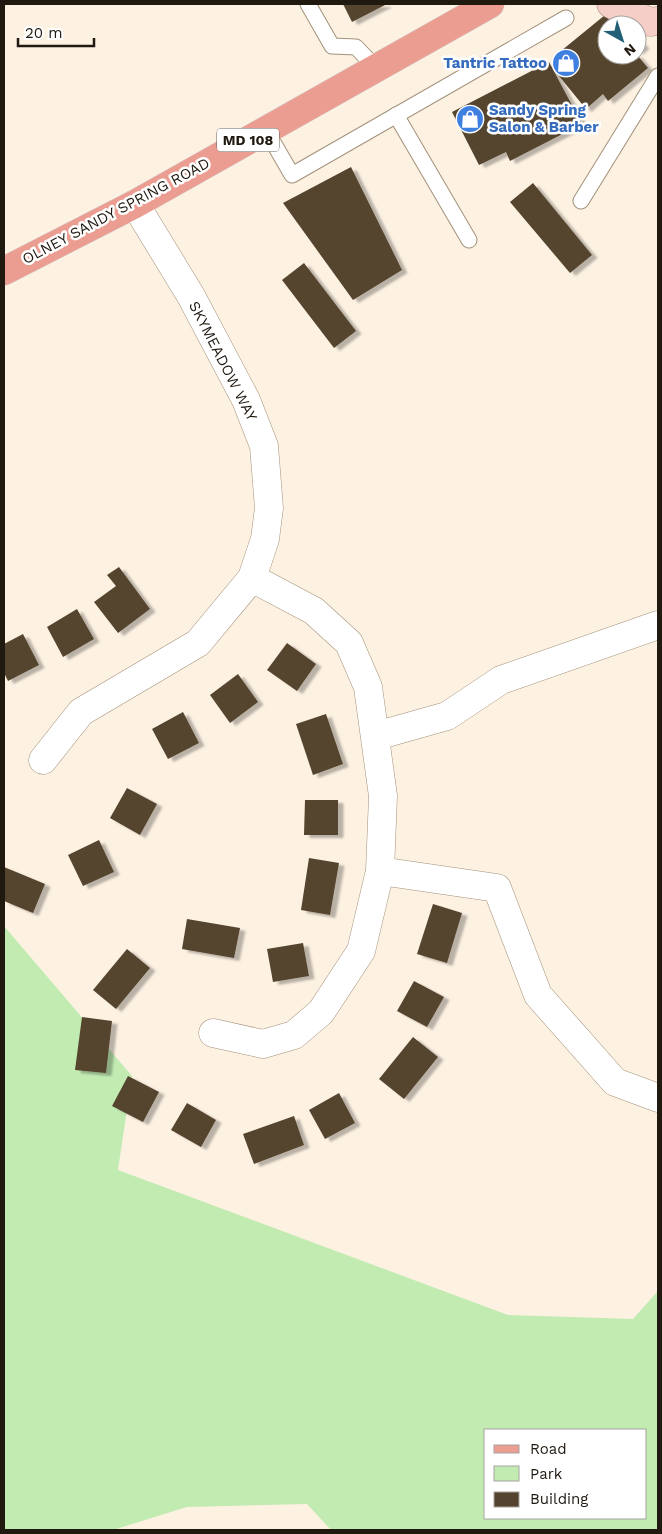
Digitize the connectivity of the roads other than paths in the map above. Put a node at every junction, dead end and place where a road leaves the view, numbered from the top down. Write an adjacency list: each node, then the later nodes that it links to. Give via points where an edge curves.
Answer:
1 (308, 4): 6 (lane, via 332,46 356,46)
2 (490, 4): 6 (main road, OLNEY SANDY SPRING ROAD / MD 108)
3 (611, 4): 5 (street)
4 (566, 18): 8 (lane)
5 (658, 24)
6 (376, 68): 9 (main road, OLNEY SANDY SPRING ROAD / MD 108)
7 (658, 76): 10 (lane)
8 (396, 115): 9 (lane, via 292,175); 12 (lane)
9 (266, 130): 11 (main road, OLNEY SANDY SPRING ROAD / MD 108)
10 (581, 201)
11 (135, 204): 13 (main road, OLNEY SANDY SPRING ROAD / MD 108); 14 (street, SKYMEADOW WAY, via 191,296 241,392 264,446 269,508 265,539)
12 (469, 240)
13 (4, 271)
14 (252, 578): 16 (street, via 314,611 349,643 368,687); 17 (street, SKYMEADOW WAY, via 198,643 80,712)
15 (658, 625): 16 (street, via 501,680 447,716)
16 (376, 736): 18 (street, via 384,796)
17 (43, 760)
18 (380, 871): 19 (street, via 361,951 321,1012 294,1035 263,1044); 20 (street, via 496,888 538,995 615,1082)
19 (213, 1033)
20 (658, 1098)

